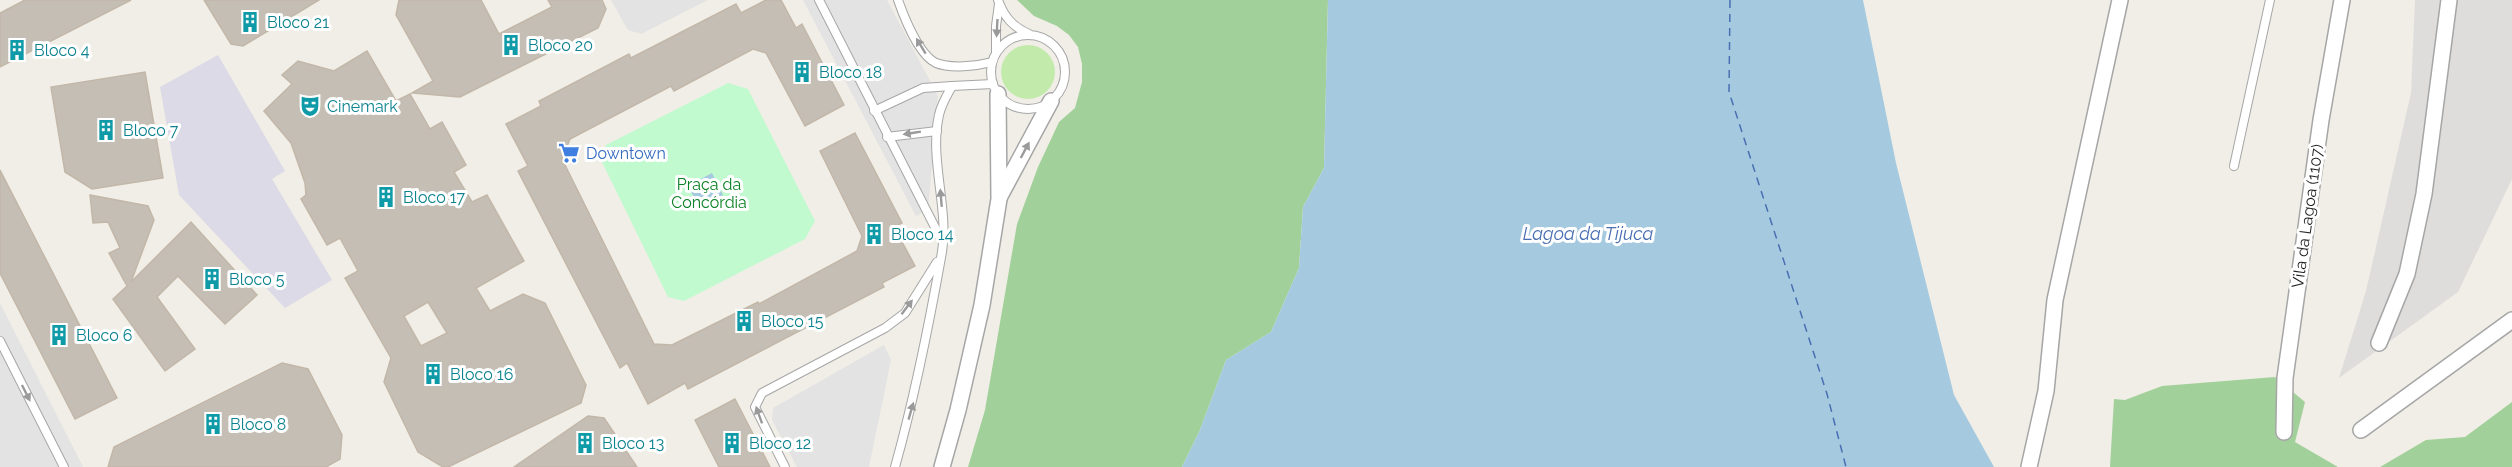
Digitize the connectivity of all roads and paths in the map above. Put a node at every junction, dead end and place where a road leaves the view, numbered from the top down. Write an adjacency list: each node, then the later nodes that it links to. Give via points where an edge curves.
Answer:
1 (819, 0): 14 (lane)
2 (898, 0): 10 (lane, one-way to 2, via 974,67 937,63 926,55)
3 (2120, 0): 30 (street, via 2055,300 2046,391)
4 (2270, 0): 17 (lane)
5 (2342, 0): 25 (street, Vila da Lagoa (1107), via 2284,378)
6 (2449, 0): 23 (street, via 2424,194 2407,274)
7 (999, 2): 8 (lane, via 1008,20); 9 (lane, one-way to 9)
8 (1031, 35): 9 (lane, via 1011,39); 13 (lane, via 1053,45 1065,67 1064,80)
9 (996, 52): 10 (lane)
10 (992, 62): 12 (lane)
11 (952, 86): 12 (lane); 14 (lane, via 923,88); 15 (lane, via 939,113)
12 (996, 89): 13 (lane, via 1017,108 1041,107); 18 (street)
13 (1051, 101): 18 (street, one-way to 13)
14 (874, 111): 16 (lane)
15 (937, 131): 16 (lane, one-way to 16); 19 (lane, one-way to 15)
16 (887, 138): 19 (lane)
17 (2234, 166)
18 (999, 199): 29 (street, via 982,305)
19 (942, 242): 20 (lane)
20 (940, 259): 27 (lane, one-way to 20, via 755,407 756,400 762,393 885,328 905,313); 28 (lane, one-way to 20, via 914,398)
21 (2512, 320): 24 (street)
22 (0, 341): 26 (lane, one-way to 26)
23 (2379, 342)
24 (2361, 430)
25 (2283, 432)
26 (64, 467)
27 (784, 467)
28 (895, 467)
29 (942, 467)
30 (2029, 467)

